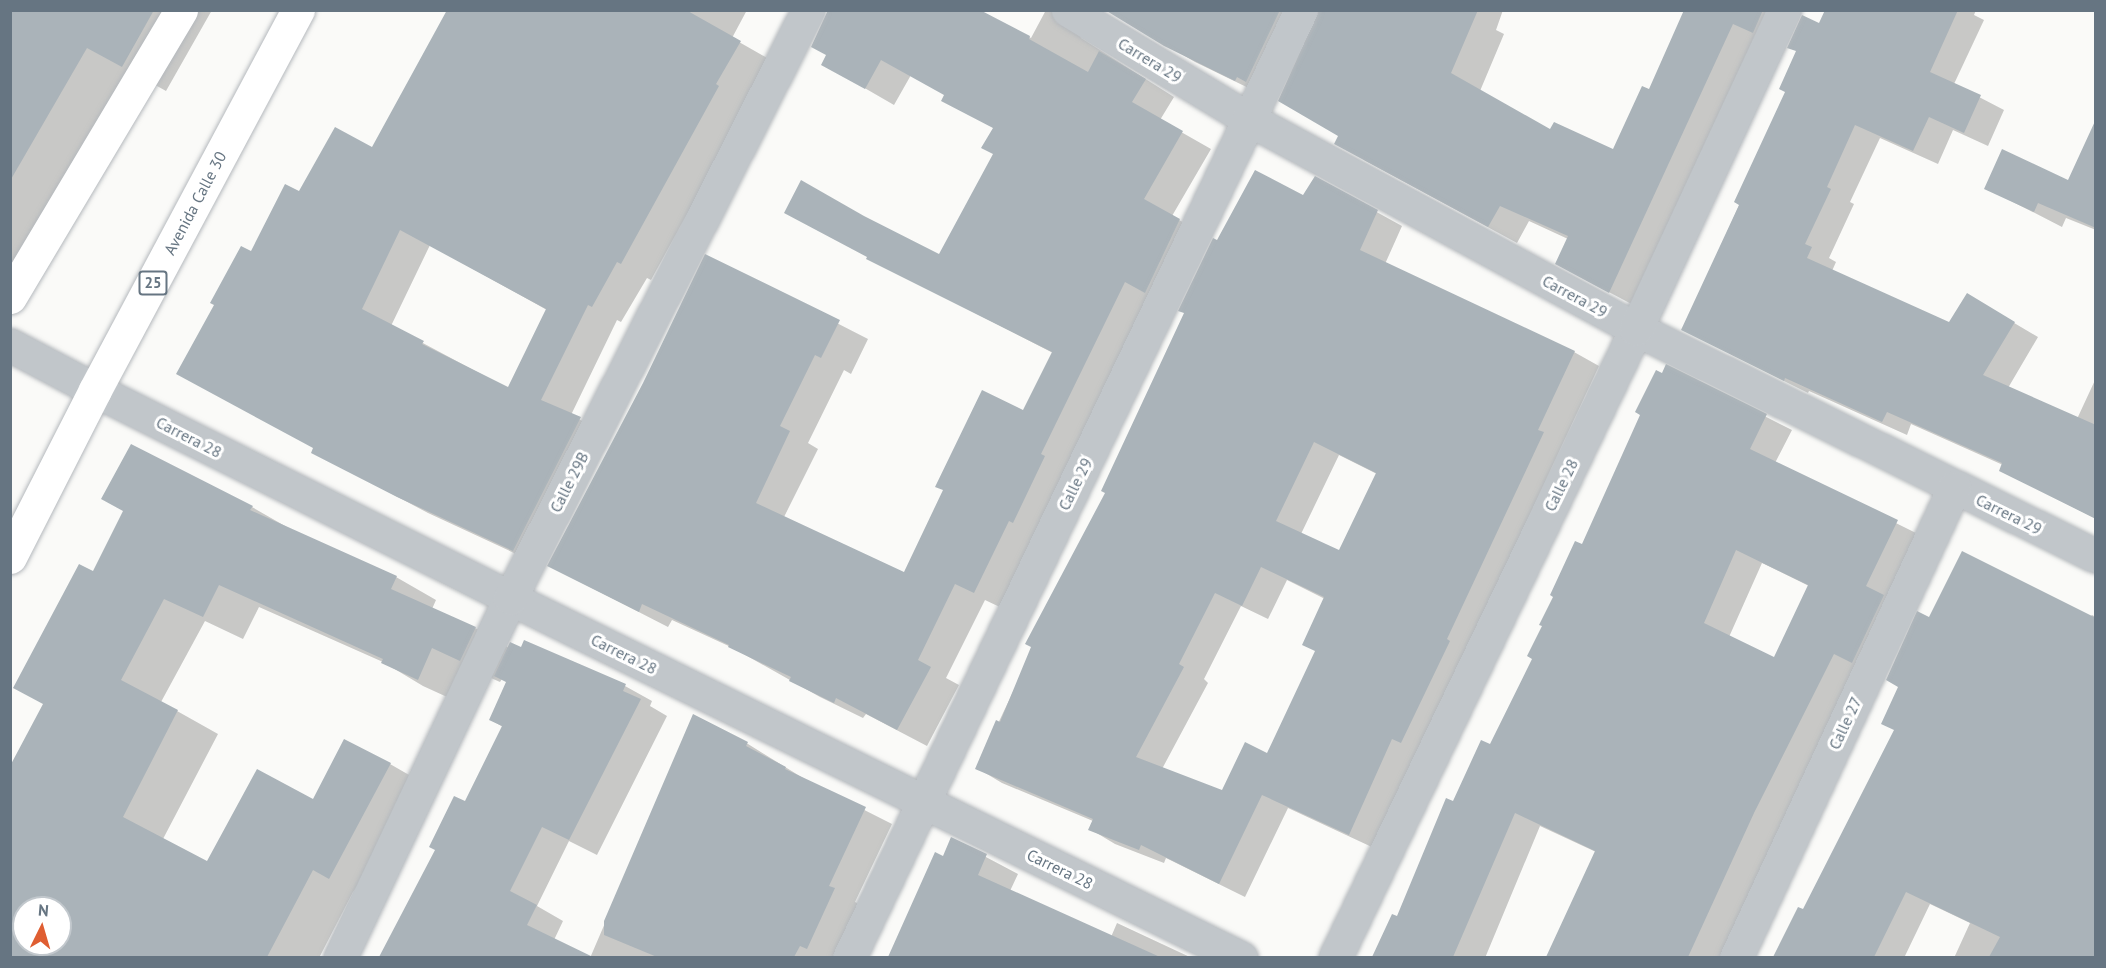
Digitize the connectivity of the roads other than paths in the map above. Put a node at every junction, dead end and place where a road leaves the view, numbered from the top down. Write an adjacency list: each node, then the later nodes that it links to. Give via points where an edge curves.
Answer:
1 (181, 10): 8 (highway)
2 (298, 10): 11 (highway, Avenida Calle 30 / 25)
3 (808, 10): 15 (street, Calle 29B)
4 (1068, 10): 7 (street, Carrera 29)
5 (1301, 10): 7 (street, Calle 29)
6 (1784, 10): 9 (street, Calle 28)
7 (1250, 119): 9 (street, Carrera 29); 16 (street, Calle 29)
8 (10, 297)
9 (1636, 329): 12 (street, Carrera 29); 20 (street, Calle 28)
10 (10, 345): 11 (street, Carrera 28)
11 (95, 390): 14 (highway, Avenida Calle 30 / 25); 15 (street, Carrera 28)
12 (1954, 488): 13 (street, Carrera 29); 21 (street, Calle 27)
13 (2096, 556)
14 (10, 557)
15 (510, 598): 16 (street, Carrera 28); 17 (street, Calle 29B)
16 (923, 801): 18 (street, Calle 29); 19 (street, Carrera 28)
17 (340, 957)
18 (849, 957)
19 (1241, 957)
20 (1335, 957)
21 (1736, 957)

